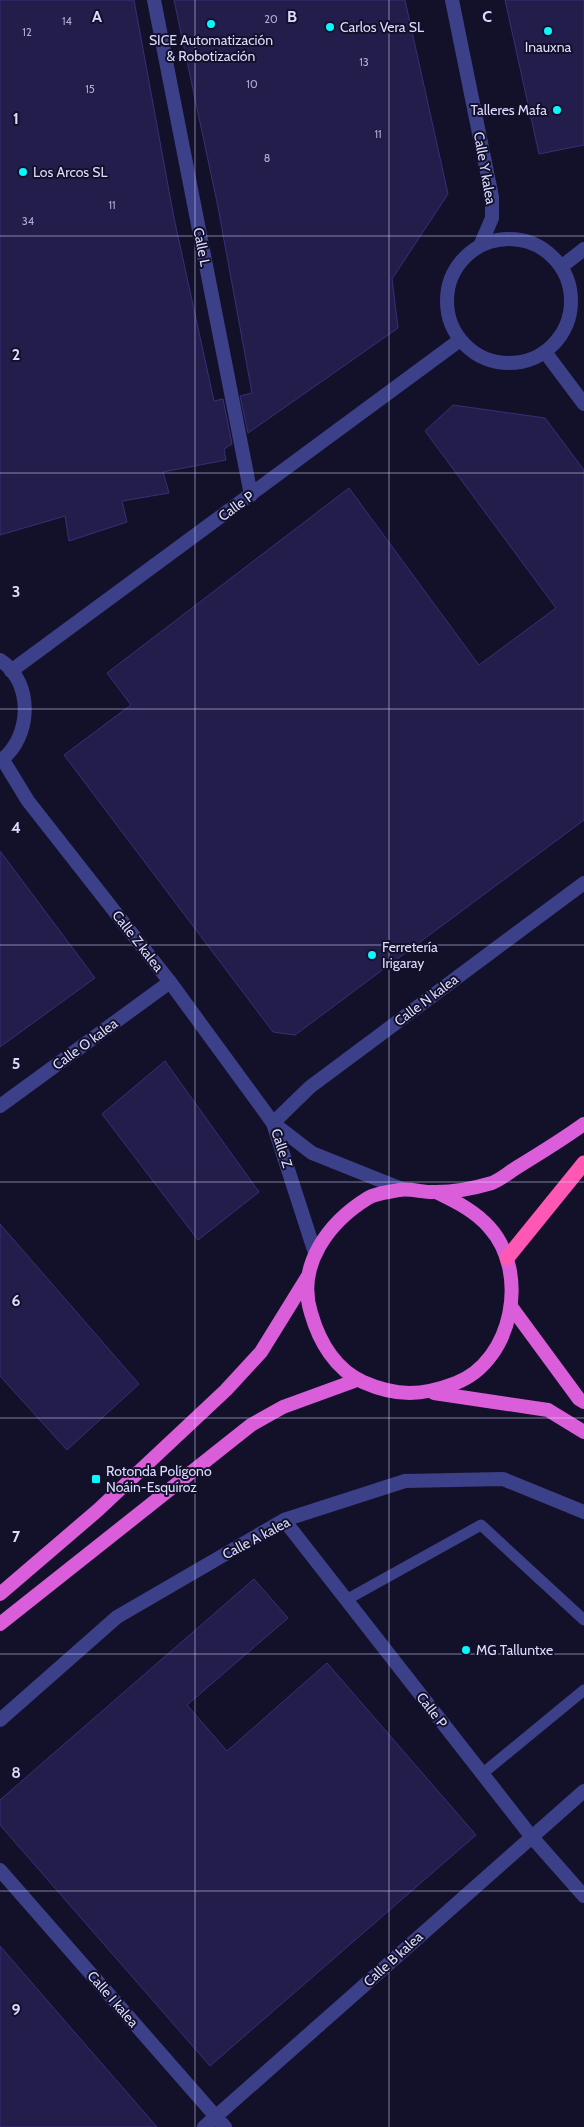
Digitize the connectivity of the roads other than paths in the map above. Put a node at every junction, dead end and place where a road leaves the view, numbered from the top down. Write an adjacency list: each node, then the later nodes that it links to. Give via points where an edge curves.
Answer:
1 (154, 0): 9 (street, Calle L)
2 (452, 0): 3 (street, Calle Y kalea, via 492,197 492,218)
3 (480, 246): 5 (street, via 497,240 515,239 533,244); 6 (street, via 462,259 451,278 446,299 449,321)
4 (584, 249): 5 (street)
5 (561, 266): 7 (street, via 570,289 570,313 562,335)
6 (460, 340): 7 (street, via 478,356 500,364 524,362); 9 (street, Calle P)
7 (546, 352): 8 (street)
8 (584, 404)
9 (251, 495): 11 (street, Calle P)
10 (0, 660): 11 (street)
11 (11, 671): 12 (street, via 21,686 26,712 19,738)
12 (1, 760): 14 (street, Calle Z kalea, via 28,801)
13 (584, 883): 16 (street, Calle N kalea, via 310,1087)
14 (170, 982): 15 (street, Calle O kalea); 16 (street, Calle Z kalea)
15 (0, 1106)
16 (273, 1123): 19 (street, Calle Z, via 312,1153); 21 (street, Calle Z)
17 (584, 1124): 20 (highway, via 493,1183)
18 (584, 1163): 22 (highway)
19 (402, 1189): 20 (highway); 21 (highway, via 369,1197 326,1233)
20 (436, 1192): 22 (highway, via 466,1206 491,1228)
21 (315, 1253): 23 (highway)
22 (507, 1258): 24 (highway)
23 (309, 1276): 25 (highway, via 309,1306 317,1335 334,1360); 31 (highway, via 261,1352 226,1390 98,1510)
24 (512, 1308): 26 (highway, via 502,1338 484,1363 460,1382); 27 (highway)
25 (358, 1380): 26 (highway, via 380,1390 405,1394); 34 (highway, via 283,1407 251,1425)
26 (430, 1392): 28 (highway, via 548,1410)
27 (584, 1402)
28 (584, 1432)
29 (584, 1512): 30 (street, Calle A kalea, via 503,1480 405,1480)
30 (284, 1520): 32 (street, Calle P); 36 (street, Calle A kalea, via 117,1616)
31 (0, 1594)
32 (346, 1600): 33 (lane, via 481,1525); 37 (street, Calle P)
33 (584, 1620)
34 (0, 1624)
35 (584, 1690): 37 (lane)
36 (0, 1720)
37 (482, 1774): 39 (street, Calle P)
38 (584, 1792): 39 (street, Calle B kalea)
39 (531, 1836): 41 (street, Calle P); 42 (street, Calle B kalea)
40 (0, 1870): 42 (street, Calle I kalea)
41 (582, 1892)
42 (216, 2116): 43 (street, Calle B kalea); 44 (street, Calle I kalea)
43 (204, 2127)
44 (225, 2127)

